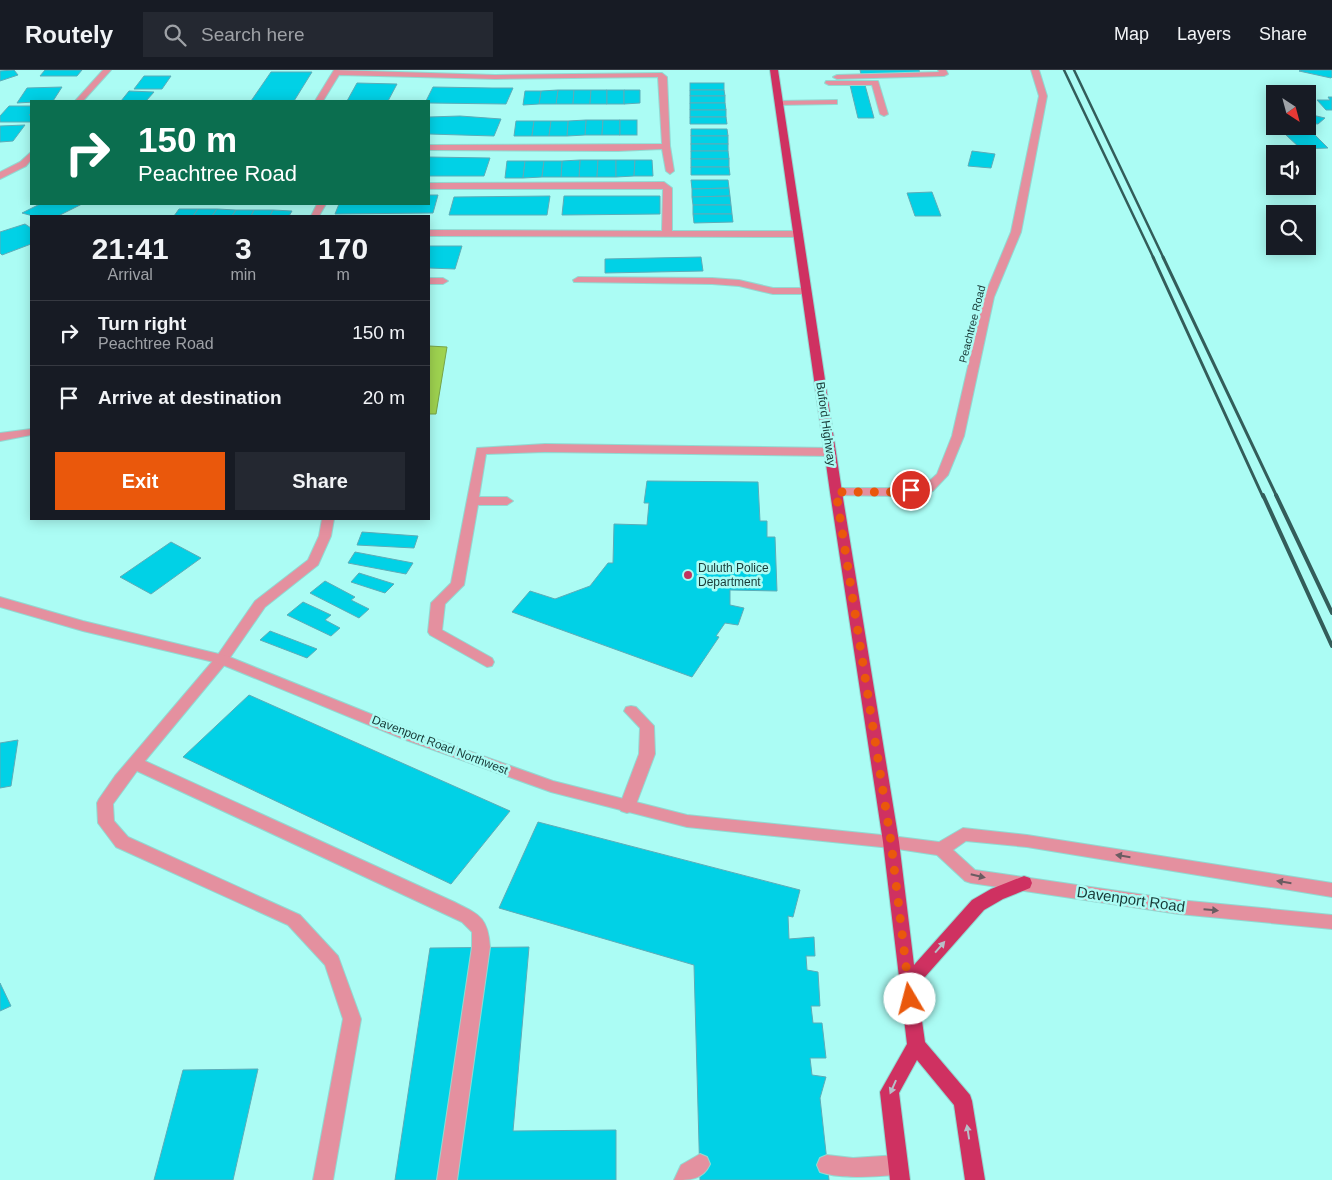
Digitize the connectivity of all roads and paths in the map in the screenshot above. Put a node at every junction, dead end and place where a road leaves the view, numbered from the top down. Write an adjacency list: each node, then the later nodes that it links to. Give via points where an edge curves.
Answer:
1 (108, 70): 8 (street)
2 (774, 70): 11 (main road, Buford Highway)
3 (942, 70): 6 (street, via 944,74)
4 (1035, 70): 29 (street, Peachtree Road, via 1043,96 1016,232 989,297 958,436 942,476 929,488)
5 (336, 72): 9 (street); 13 (street, via 495,76 659,75 663,77)
6 (836, 77)
7 (829, 83): 12 (street, via 875,83)
8 (80, 100)
9 (320, 100)
10 (834, 102): 11 (street)
11 (779, 103): 21 (main road, Buford Highway)
12 (884, 114)
13 (666, 146): 14 (street); 16 (street)
14 (430, 148)
15 (30, 156): 17 (street, via 23,164)
16 (670, 171)
17 (0, 176)
18 (430, 186): 20 (street, via 664,185 668,188)
19 (430, 233): 20 (street)
20 (667, 234): 21 (street)
21 (798, 234): 25 (main road, Buford Highway)
22 (578, 280): 25 (lane, via 712,281 773,291)
23 (430, 281): 24 (street)
24 (443, 281)
25 (806, 291): 28 (main road, Buford Highway)
26 (30, 432): 27 (street)
27 (0, 437)
28 (830, 452): 29 (main road, Buford Highway); 30 (street, via 710,444 491,445 481,451)
29 (836, 492): 39 (main road, Buford Highway)
30 (472, 501): 31 (street); 35 (street, via 457,585 438,603 435,632)
31 (507, 501)
32 (328, 520): 34 (street, via 325,536 313,562 260,604)
33 (0, 602): 34 (street, Davenport Road Northwest, via 83,626)
34 (222, 658): 37 (street); 38 (street, Davenport Road Northwest, via 408,735 551,786)
35 (487, 662)
36 (631, 711): 38 (street, via 647,726 648,754)
37 (134, 762): 49 (street, via 105,804 106,824 122,842 294,920 332,961 352,1019); 50 (street, via 446,906 468,917 480,929 481,947)
38 (627, 807): 39 (street, Davenport Road Northwest, via 687,822)
39 (891, 842): 40 (street); 44 (main road, Buford Highway)
40 (941, 849): 41 (street, Davenport Road, one-way to 41, via 972,876); 42 (street, one-way to 40, via 1027,841 963,834)
41 (1024, 883): 43 (street, Davenport Road, one-way to 43, via 1179,907); 44 (main road, one-way to 41, via 978,906 996,894)
42 (1332, 890)
43 (1332, 922)
44 (908, 984): 45 (main road, Buford Highway)
45 (916, 1045): 48 (main road, one-way to 48, via 889,1092); 52 (main road, one-way to 45, via 962,1101)
46 (700, 1164): 51 (street, via 688,1172)
47 (827, 1165): 48 (street)
48 (898, 1172)
49 (323, 1180)
50 (447, 1180)
51 (684, 1180)
52 (976, 1180)

